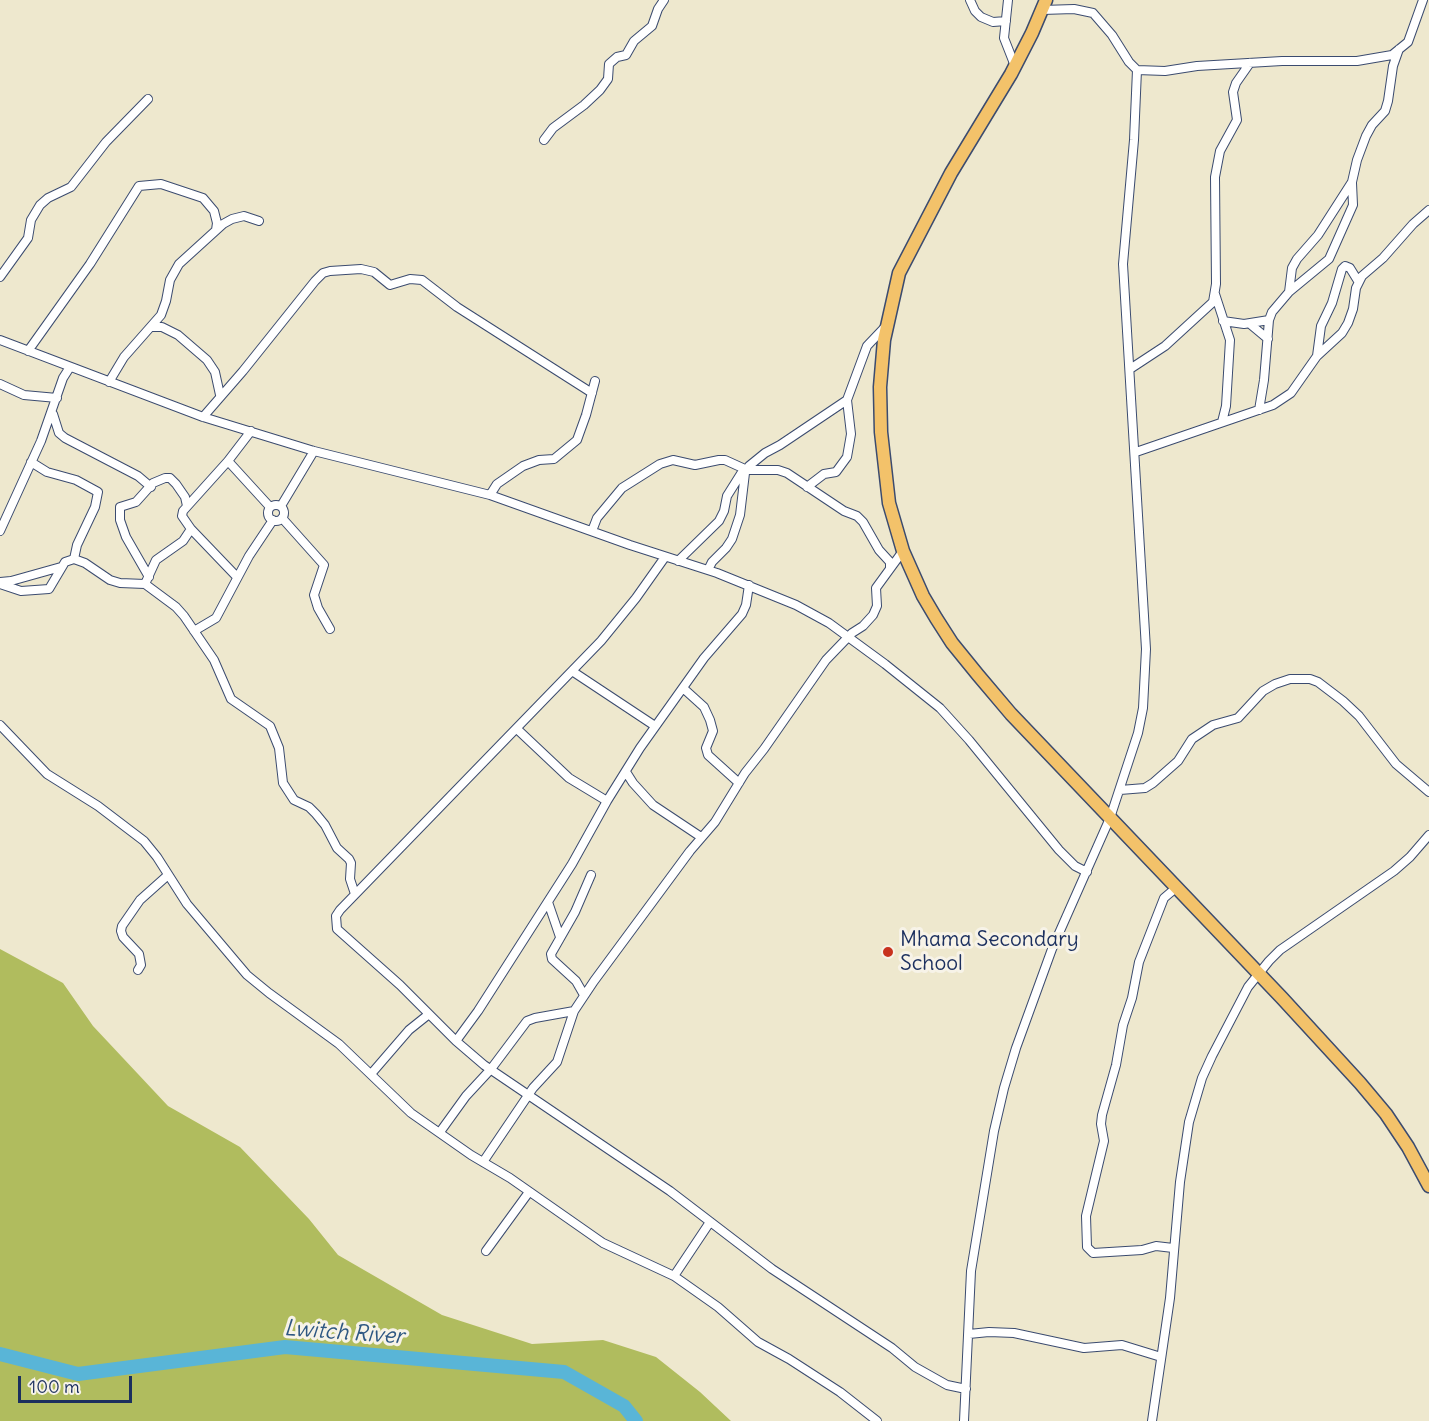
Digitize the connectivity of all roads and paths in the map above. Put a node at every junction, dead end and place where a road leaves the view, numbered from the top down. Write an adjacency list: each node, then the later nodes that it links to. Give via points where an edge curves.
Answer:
1 (664, 0): 12 (street, via 648,31 634,41 626,55 609,64 608,79 600,90)
2 (970, 0): 6 (street, via 981,17 993,22)
3 (1008, 0): 6 (street)
4 (1423, 0): 7 (street, via 1411,36)
5 (1044, 5): 9 (main road); 10 (street, via 1093,13)
6 (1006, 21): 9 (street, via 1005,44)
7 (1399, 49): 8 (street, via 1392,55 1357,61); 13 (street, via 1385,111 1366,136)
8 (1250, 63): 10 (street); 20 (street, via 1233,92 1236,125 1224,142 1216,170)
9 (1015, 66): 24 (main road, via 921,228 899,273)
10 (1137, 70): 31 (street, via 1123,264)
11 (148, 99): 17 (street, via 106,142 71,187 40,205 31,220 28,238)
12 (544, 140)
13 (1352, 182): 19 (street, via 1318,235 1297,259); 19 (street, via 1353,205 1329,259)
14 (1429, 210): 18 (street)
15 (259, 221): 16 (street, via 239,217)
16 (216, 230): 25 (street, via 174,270 164,307); 28 (street, via 214,211 203,198 161,184 140,186)
17 (0, 277)
18 (1358, 281): 29 (street, via 1353,309 1342,333); 29 (street, via 1350,268 1342,269 1318,334)
19 (1288, 292): 21 (street)
20 (1215, 294): 22 (street); 31 (street, via 1211,305 1165,346)
21 (1269, 320): 23 (street); 27 (street)
22 (1223, 321): 23 (street); 42 (street, via 1230,350)
23 (1250, 324): 27 (street)
24 (887, 325): 38 (street, via 867,346); 60 (main road, via 880,380 881,432 889,503)
25 (151, 327): 33 (street, via 124,357); 36 (street, via 162,327 178,335 207,360 215,372)
26 (0, 339): 28 (street)
27 (1268, 339): 39 (street)
28 (28, 351): 30 (street)
29 (1317, 356): 39 (street, via 1291,393)
30 (70, 367): 33 (street); 37 (street)
31 (1130, 369): 45 (street)
32 (595, 381): 35 (street)
33 (109, 382): 41 (street)
34 (0, 384): 37 (street, via 24,395)
35 (592, 393): 36 (street, via 457,307 422,280 390,285 374,272 361,269 323,273); 51 (street, via 577,440 554,459 524,466 497,484)
36 (220, 395): 41 (street)
37 (57, 398): 40 (street)
38 (847, 400): 48 (street, via 765,453); 50 (street, via 851,434 847,457 836,472 824,474)
39 (1259, 410): 42 (street)
40 (52, 412): 47 (street); 49 (street, via 59,433 65,438 138,476)
41 (203, 417): 43 (street)
42 (1222, 422): 45 (street)
43 (250, 431): 44 (street); 46 (street)
44 (314, 451): 51 (street); 53 (street)
45 (1136, 452): 81 (street, via 1146,685 1137,734)
46 (228, 461): 52 (street); 54 (street)
47 (30, 462): 58 (street); 62 (street, via 98,492)
48 (746, 470): 50 (street, via 783,471); 59 (street, via 725,460 695,465 667,461 622,488 597,518); 63 (street, via 727,496 719,521); 66 (street, via 740,515 732,539)
49 (151, 487): 52 (street, via 161,478 170,478); 68 (street, via 136,502 119,510 126,537)
50 (807, 487): 65 (street, via 861,519 890,562)
51 (490, 495): 59 (street)
52 (187, 506): 57 (street, via 182,516)
53 (281, 506): 54 (street); 55 (street, via 285,513)
54 (270, 507): 56 (street, via 268,514)
55 (282, 518): 56 (street); 71 (street, via 324,565 314,595)
56 (273, 520): 67 (street)
57 (191, 529): 67 (street); 68 (street, via 183,541 156,560)
58 (0, 531)
59 (592, 531): 61 (street)
60 (903, 551): 65 (street); 84 (main road, via 923,596 952,643 1011,714)
61 (666, 557): 63 (street); 74 (street, via 620,618)
62 (74, 559): 64 (street); 68 (street, via 120,584)
63 (678, 561): 66 (street)
64 (61, 567): 69 (street); 69 (street, via 49,589 21,591)
65 (890, 568): 73 (street, via 876,588 873,615)
66 (708, 570): 70 (street)
67 (237, 577): 72 (street, via 216,618)
68 (147, 581): 72 (street, via 176,607)
69 (0, 583)
70 (749, 585): 73 (street, via 812,613); 75 (street, via 742,614)
71 (330, 629)
72 (194, 632): 91 (street, via 220,672 231,699 266,722 273,732 283,783 294,800 316,814 337,848 349,859)
73 (848, 637): 80 (street, via 826,660); 87 (street, via 940,708 1059,850)
74 (572, 671): 77 (street); 78 (street)
75 (683, 688): 77 (street); 80 (street, via 704,707 710,720 713,731 706,748 708,755)
76 (0, 725): 88 (street, via 47,774 144,841)
77 (655, 726): 79 (street)
78 (517, 729): 83 (street, via 569,778); 91 (street)
79 (626, 772): 83 (street); 86 (street, via 653,805)
80 (739, 783): 86 (street, via 719,817)
81 (1120, 790): 82 (street, via 1145,788 1153,783 1178,761 1192,739 1213,725 1238,718 1275,684 1311,679 1359,716 1396,764); 84 (street)
82 (1429, 792)
83 (607, 801): 92 (street)
84 (1110, 818): 87 (street); 90 (main road)
85 (1429, 835): 95 (street, via 1394,871 1280,950)
86 (701, 837): 96 (street)
87 (1087, 872): 111 (street, via 1052,949 1004,1088 974,1248)
88 (168, 874): 94 (street, via 140,900 122,926 123,937 140,958); 101 (street, via 187,904 252,980 320,1029)
89 (591, 875): 93 (street)
90 (1177, 887): 95 (main road); 108 (street, via 1164,898 1139,962 1102,1115 1104,1141 1086,1216 1087,1246 1094,1253 1156,1246)
91 (355, 894): 98 (street, via 336,916 337,929)
92 (548, 902): 93 (street); 99 (street)
93 (560, 937): 96 (street, via 551,957 576,981)
94 (138, 970)
95 (1258, 974): 105 (main road, via 1376,1102 1408,1147); 108 (street, via 1212,1056 1193,1106)
96 (584, 995): 97 (street)
97 (574, 1011): 100 (street, via 527,1021); 102 (street, via 557,1062)
98 (429, 1014): 99 (street); 101 (street, via 409,1030)
99 (456, 1041): 100 (street)
100 (491, 1070): 102 (street); 103 (street)
101 (371, 1074): 103 (street, via 396,1101)
102 (528, 1094): 104 (street); 107 (street)
103 (440, 1132): 104 (street)
104 (483, 1162): 106 (street)
105 (1429, 1186)
106 (530, 1192): 109 (street); 110 (street, via 603,1243)
107 (710, 1222): 110 (street); 113 (street, via 915,1367 947,1385)
108 (1173, 1248): 112 (street)
109 (486, 1251)
110 (674, 1276): 114 (street, via 758,1342 840,1392)
111 (969, 1334): 112 (street, via 1014,1333 1084,1348 1115,1345); 113 (street)
112 (1161, 1357): 116 (street)
113 (966, 1389): 115 (street)
114 (877, 1421)
115 (964, 1421)
116 (1152, 1421)

